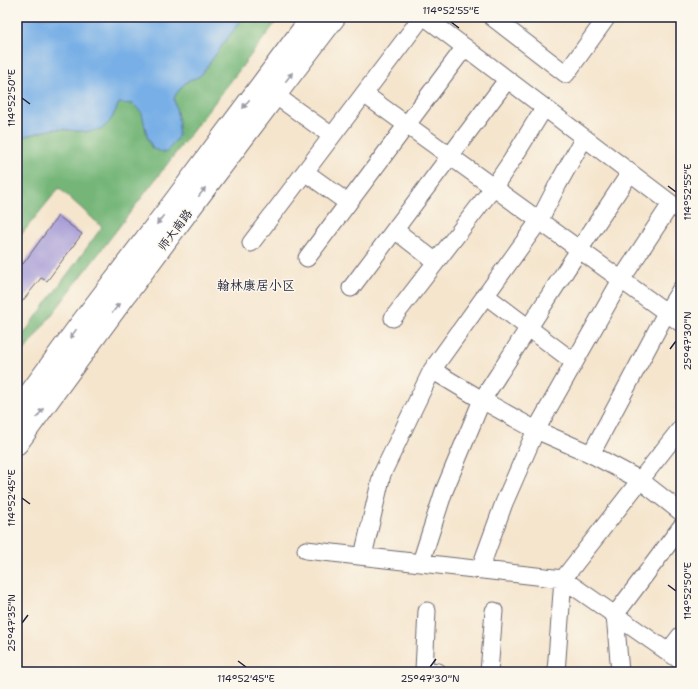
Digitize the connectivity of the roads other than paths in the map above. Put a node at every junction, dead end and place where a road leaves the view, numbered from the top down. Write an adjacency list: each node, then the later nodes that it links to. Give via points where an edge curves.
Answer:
1 (312, 17): 37 (main road, 师大南路, one-way to 37)
2 (335, 17): 9 (main road, 师大南路, one-way to 2)
3 (424, 17): 6 (street); 8 (street)
4 (607, 17): 5 (street, via 566,74)
5 (501, 20)
6 (465, 47): 7 (street); 11 (street)
7 (507, 80): 10 (street); 14 (street)
8 (364, 94): 11 (street); 12 (street)
9 (275, 95): 12 (street); 40 (main road, 师大南路, one-way to 9)
10 (544, 108): 13 (street); 17 (street)
11 (406, 125): 14 (street); 18 (street)
12 (332, 136): 15 (street)
13 (584, 138): 16 (street); 20 (street)
14 (450, 156): 17 (street); 21 (street)
15 (305, 172): 18 (street); 22 (street)
16 (630, 173): 19 (street); 23 (street)
17 (493, 188): 20 (street); 25 (street)
18 (348, 203): 24 (street)
19 (676, 208): 26 (street)
20 (539, 221): 23 (street); 29 (street)
21 (395, 230): 25 (street); 27 (street)
22 (251, 243)
23 (579, 250): 26 (street); 33 (street)
24 (307, 258)
25 (436, 262): 31 (street)
26 (621, 280): 30 (street); 34 (street)
27 (351, 288)
28 (681, 289): 30 (street)
29 (486, 295): 33 (street); 35 (street)
30 (666, 313): 32 (street); 41 (street)
31 (393, 318)
32 (681, 323)
33 (529, 327): 34 (street); 36 (street)
34 (574, 362): 39 (street)
35 (432, 370): 36 (street); 46 (street, via 382,474)
36 (482, 400): 39 (street); 47 (street, via 444,491)
37 (17, 411)
38 (681, 428): 42 (street)
39 (536, 430): 41 (street); 48 (street, via 504,503)
40 (17, 444)
41 (591, 454): 42 (street)
42 (640, 480): 43 (street); 49 (street)
43 (681, 512)
44 (681, 527): 52 (street)
45 (306, 550): 46 (street)
46 (363, 556): 47 (street)
47 (421, 562): 48 (street)
48 (480, 569): 49 (street)
49 (563, 579): 52 (street); 57 (street)
50 (427, 611): 55 (street, via 424,670)
51 (494, 611): 56 (street)
52 (615, 614): 54 (street); 58 (street)
53 (681, 635): 54 (street)
54 (675, 656)
55 (438, 672)
56 (489, 672)
57 (556, 672)
58 (620, 672)

